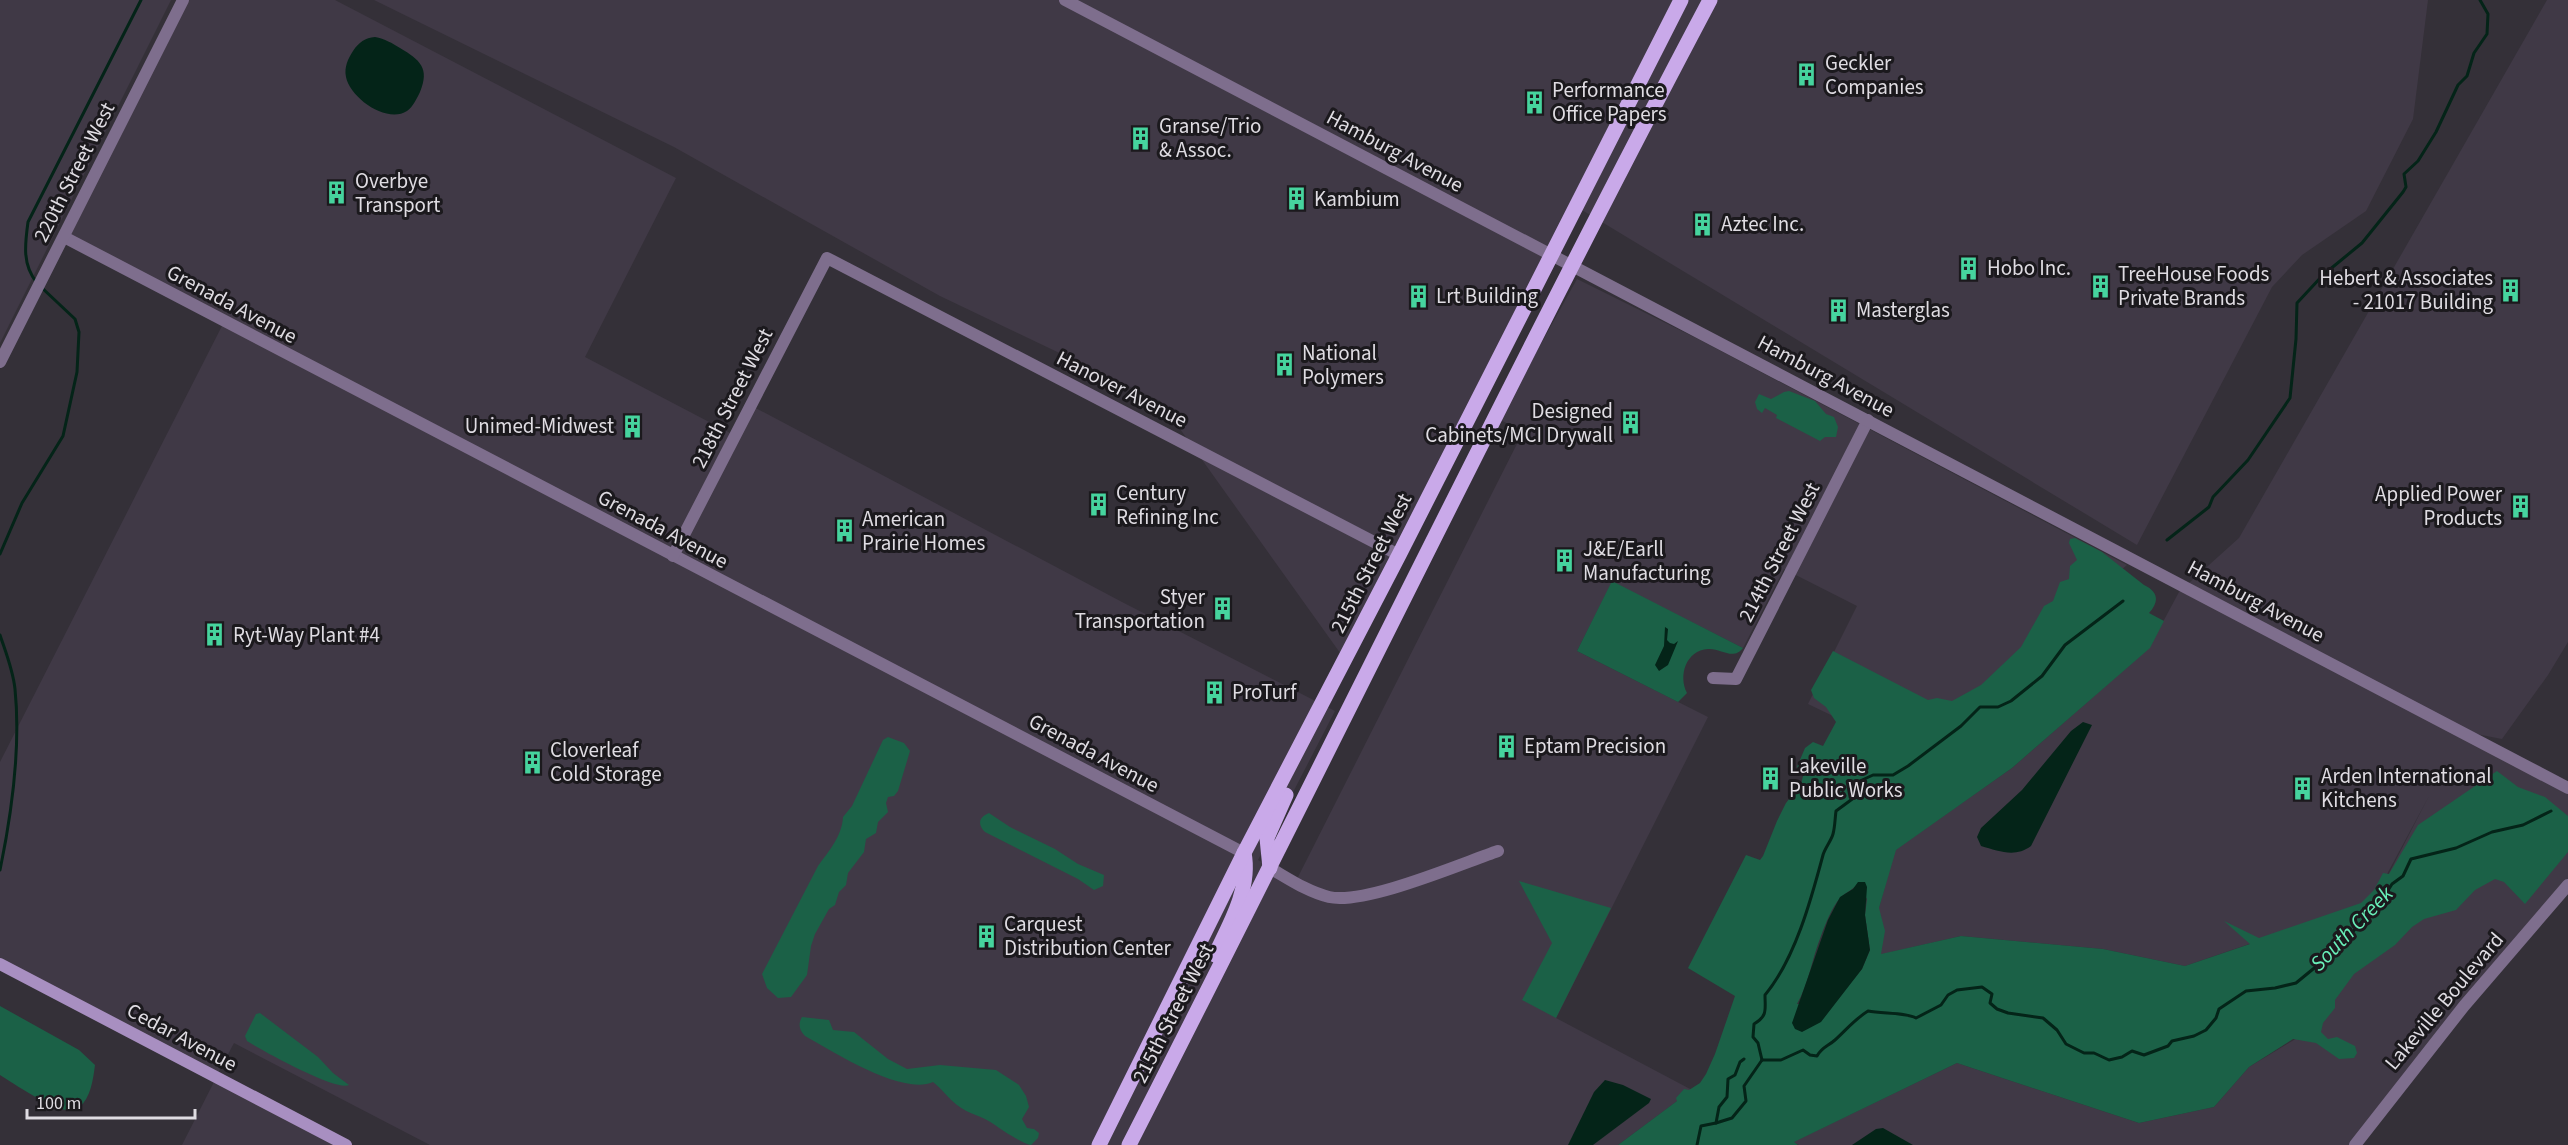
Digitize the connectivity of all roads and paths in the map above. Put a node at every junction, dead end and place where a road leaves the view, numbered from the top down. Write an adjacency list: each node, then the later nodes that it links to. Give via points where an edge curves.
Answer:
1 (183, 0): 5 (street, 220th Street West)
2 (1065, 0): 6 (street, Hamburg Avenue)
3 (1681, 0): 6 (main road, 215th Street West)
4 (1710, 0): 8 (main road, 215th Street West)
5 (64, 237): 9 (street, 220th Street West); 12 (street, Grenada Avenue)
6 (1552, 254): 8 (street, Hamburg Avenue); 11 (main road, 215th Street West)
7 (826, 258): 11 (street, Hanover Avenue); 12 (street, 218th Street West)
8 (1573, 265): 10 (street, Hamburg Avenue); 18 (main road, 215th Street West)
9 (0, 362)
10 (1868, 420): 13 (street, 214th Street West, via 1736,679); 15 (street, Hamburg Avenue)
11 (1399, 555): 14 (main road, 215th Street West)
12 (673, 556): 17 (street, Grenada Avenue)
13 (1713, 678)
14 (1329, 690): 17 (main road, 215th Street West); 18 (main road, via 1304,758 1267,838)
15 (2568, 788)
16 (1498, 851): 18 (street, via 1350,898 1316,892)
17 (1245, 853): 21 (main road, via 1244,887 1201,984); 23 (main road, 215th Street West)
18 (1270, 868): 21 (main road, 215th Street West)
19 (2568, 885): 25 (street, Lakeville Boulevard, via 2464,1006)
20 (0, 964): 22 (main road, Cedar Avenue)
21 (1197, 1011): 24 (main road, 215th Street West)
22 (346, 1145)
23 (1100, 1145)
24 (1129, 1145)
25 (2355, 1145)

